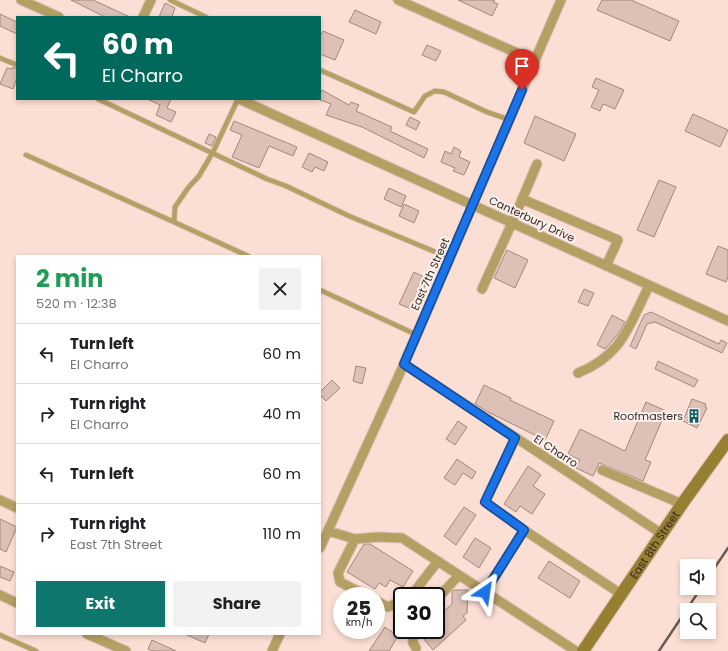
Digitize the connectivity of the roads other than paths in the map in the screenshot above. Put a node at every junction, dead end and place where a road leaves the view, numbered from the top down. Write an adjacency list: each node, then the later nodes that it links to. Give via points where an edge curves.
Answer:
1 (21, 0): 6 (street)
2 (151, 0): 7 (street)
3 (170, 0): 8 (lane)
4 (398, 0): 10 (street)
5 (559, 4): 10 (street, East 7th Street)
6 (56, 16)
7 (143, 16)
8 (204, 16)
9 (0, 58): 11 (lane)
10 (534, 61): 16 (street, East 7th Street)
11 (16, 65)
12 (321, 70): 16 (lane, via 414,112 425,96 435,91 444,92)
13 (100, 100): 17 (lane)
14 (238, 100): 17 (lane)
15 (240, 100): 21 (street, Canterbury Drive)
16 (510, 120): 21 (street, East 7th Street)
17 (213, 152): 22 (lane, via 199,176 175,207); 25 (lane, via 349,216)
18 (26, 155): 22 (lane)
19 (537, 164): 20 (street)
20 (522, 199): 23 (street); 26 (street, via 618,240)
21 (473, 205): 23 (street, Canterbury Drive); 25 (street, East 7th Street)
22 (174, 222): 24 (lane)
23 (512, 223): 26 (street, Canterbury Drive); 28 (street)
24 (246, 255)
25 (450, 258): 31 (street, East 7th Street)
26 (606, 266): 27 (street, Canterbury Drive)
27 (649, 286): 30 (street, Canterbury Drive); 33 (street, via 621,343 598,364)
28 (482, 288)
29 (321, 290): 31 (lane)
30 (728, 321)
31 (417, 335): 32 (street, East 7th Street)
32 (404, 364): 34 (street, El Charro); 41 (street, East 7th Street)
33 (578, 373)
34 (515, 438): 40 (street, via 485,502); 42 (street, El Charro)
35 (728, 440): 38 (main road, East 8th Street)
36 (602, 470): 38 (street)
37 (0, 500): 39 (street)
38 (682, 504): 42 (main road, East 8th Street)
39 (16, 508)
40 (524, 530): 50 (street); 51 (street)
41 (328, 531): 43 (street); 44 (street, East 7th Street)
42 (662, 534): 51 (main road, East 8th Street)
43 (355, 539): 45 (street, via 402,538); 47 (street, via 338,573 340,582)
44 (321, 546)
45 (438, 560): 46 (street); 48 (street)
46 (459, 575): 49 (street); 50 (street)
47 (350, 587)
48 (418, 587)
49 (445, 590)
50 (485, 592): 62 (street)
51 (622, 594): 63 (main road, East 8th Street)
52 (0, 595): 53 (street)
53 (16, 603)
54 (0, 635): 59 (lane)
55 (89, 635): 60 (street)
56 (280, 635): 61 (street)
57 (413, 639): 58 (street)
58 (416, 648)
59 (36, 651)
60 (126, 651)
61 (272, 651)
62 (576, 651)
63 (583, 651)

